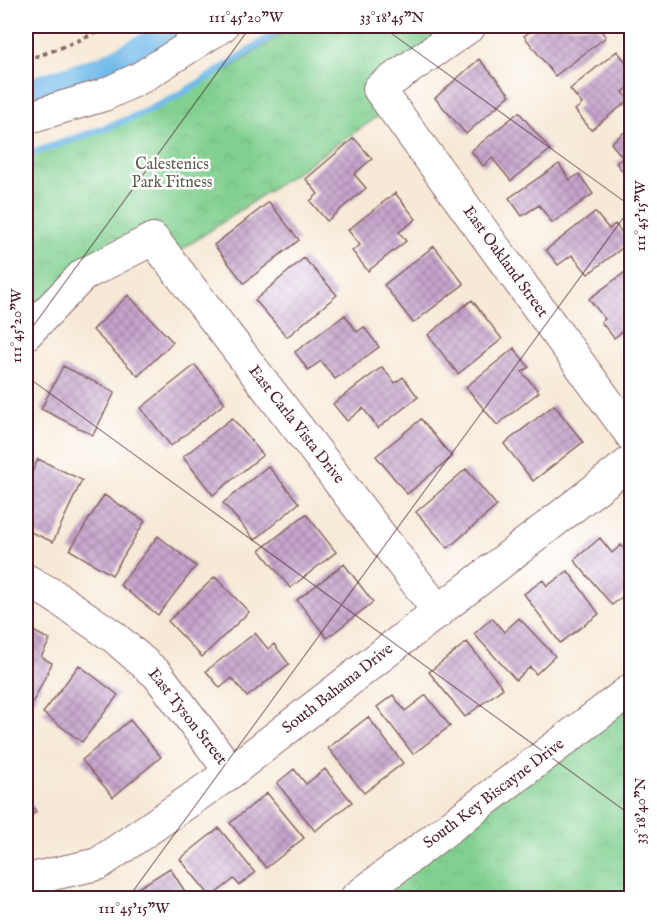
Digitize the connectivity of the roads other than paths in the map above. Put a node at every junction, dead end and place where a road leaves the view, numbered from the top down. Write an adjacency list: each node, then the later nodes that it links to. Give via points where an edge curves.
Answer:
1 (222, 26): 3 (street, via 113,91)
2 (470, 26): 5 (street, East Oakland Street, via 379,88)
3 (26, 118)
4 (26, 334): 8 (street, East Carla Vista Drive, via 83,275 153,239)
5 (632, 436)
6 (632, 461): 8 (street, South Bahama Drive)
7 (26, 580): 10 (street, East Tyson Street, via 114,637 158,675)
8 (439, 612): 10 (street, South Bahama Drive)
9 (631, 690): 13 (street, South Key Biscayne Drive)
10 (231, 772): 11 (street, South Bahama Drive, via 98,864)
11 (26, 881): 12 (street)
12 (29, 898)
13 (356, 898)

